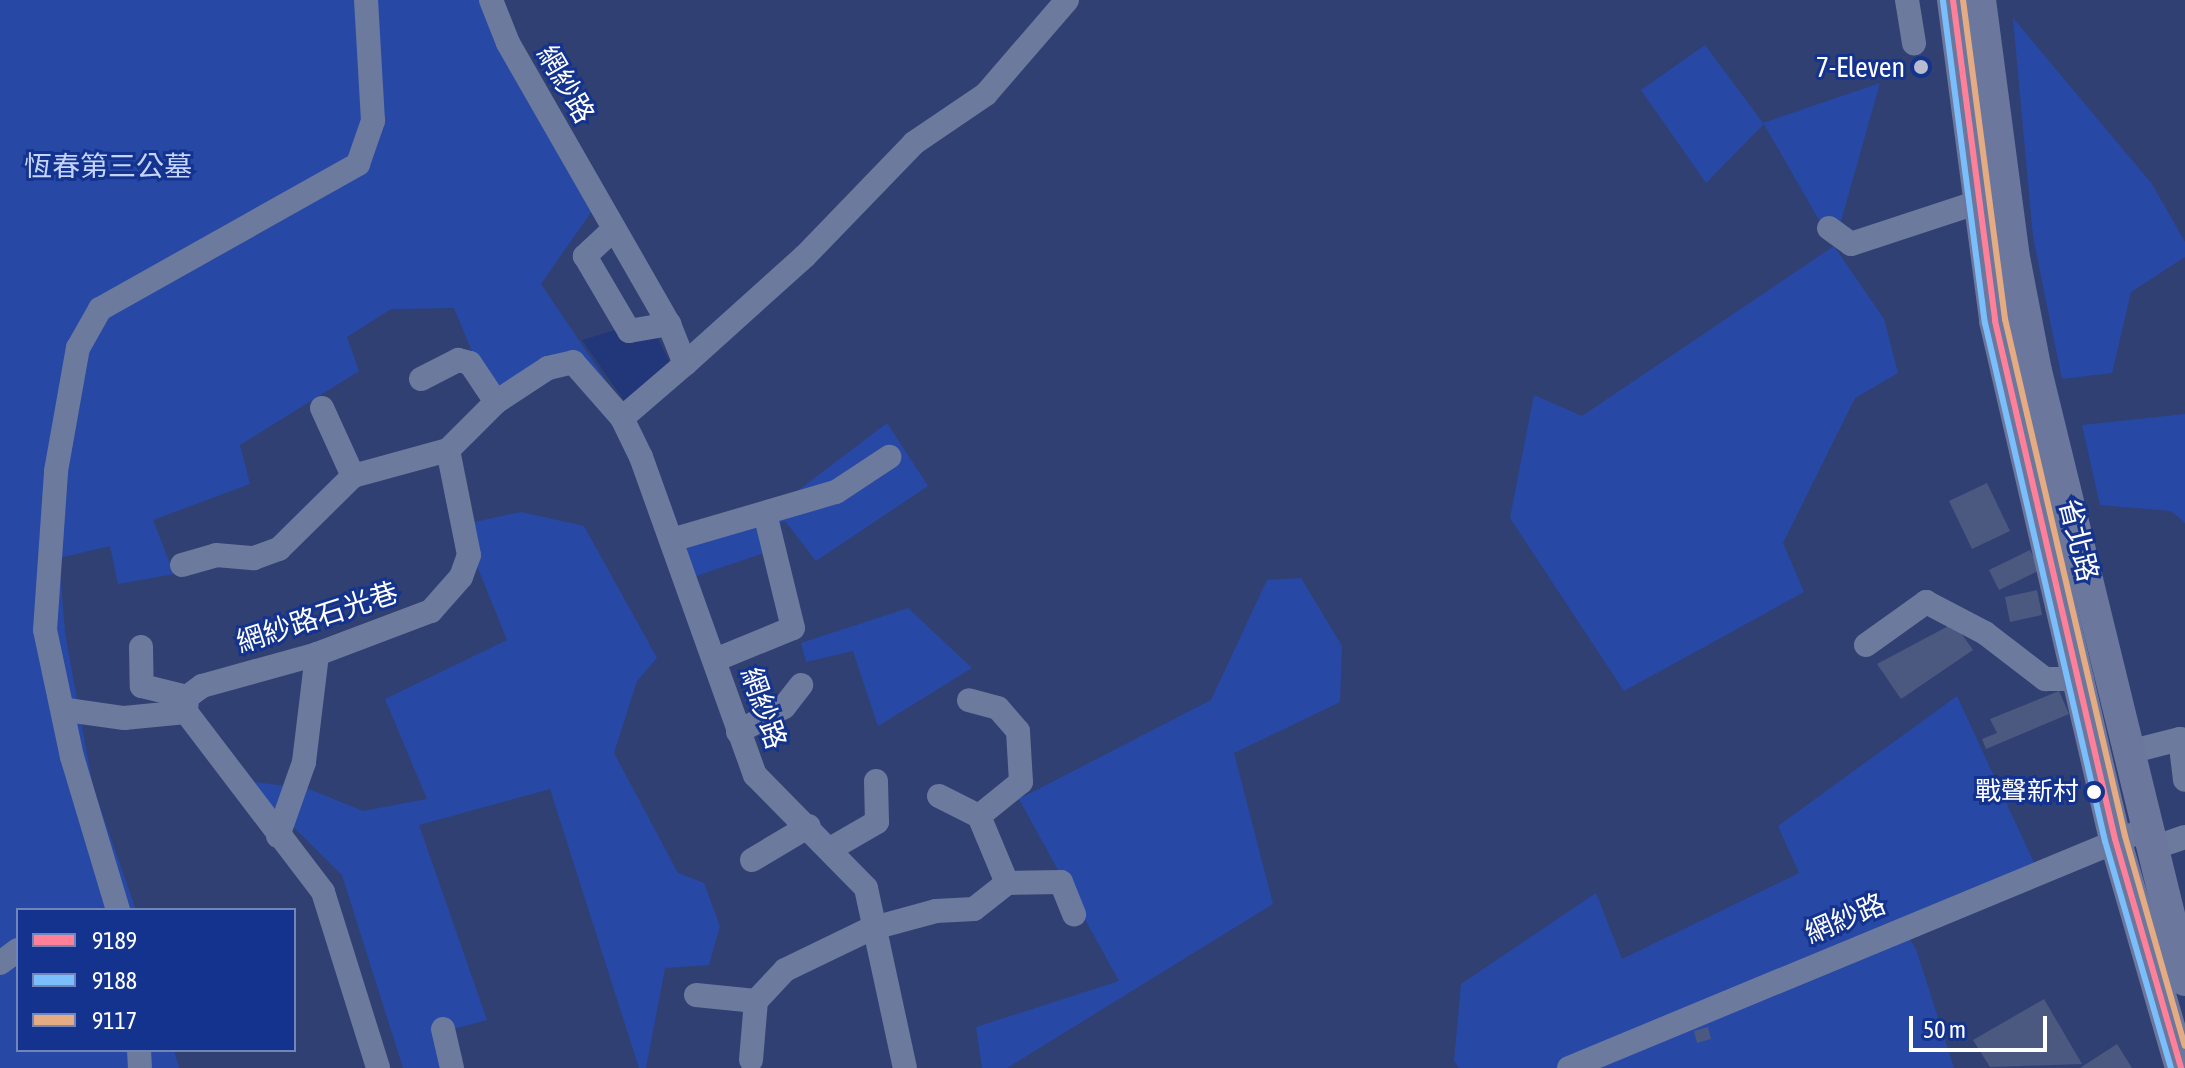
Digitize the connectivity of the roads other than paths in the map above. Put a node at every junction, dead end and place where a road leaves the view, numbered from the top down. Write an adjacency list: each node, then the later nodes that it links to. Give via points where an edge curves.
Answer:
1 (366, 0): 31 (street, via 373,121 358,164 100,309 78,348 56,471 45,630)
2 (491, 0): 10 (street, 網紗路, via 508,43)
3 (1067, 0): 12 (street, via 986,94 914,143 805,256)
4 (1907, 0): 7 (street)
5 (1953, 0): 8 (main road, 省北路)
6 (1980, 0): 33 (main road, 省北路, via 2033,356)
7 (1914, 43)
8 (1976, 203): 9 (street, via 1851,244); 27 (main road, 省北路, via 2036,511)
9 (1829, 228)
10 (614, 229): 11 (street, 網紗路); 11 (street, via 585,256 629,331)
11 (669, 324): 12 (street, 網紗路)
12 (685, 364): 16 (street)
13 (421, 379): 14 (street, via 458,360 470,363)
14 (496, 402): 16 (street, via 548,368 573,362); 17 (street)
15 (322, 408): 19 (street)
16 (622, 418): 21 (street, 網紗路)
17 (448, 450): 19 (street); 25 (street, 網紗路石光巷, via 469,555 461,577 431,611)
18 (889, 457): 20 (street, via 836,492)
19 (353, 476): 22 (street, via 279,549)
20 (766, 517): 21 (street); 26 (street, via 793,628)
21 (675, 539): 26 (street, 網紗路)
22 (182, 565)
23 (1866, 645): 27 (street, via 1926,602 1985,633 2045,679)
24 (141, 647): 30 (street, via 142,686)
25 (317, 654): 30 (street, 網紗路石光巷, via 202,686); 39 (street, via 304,762)
26 (715, 660): 32 (street, 網紗路)
27 (2082, 679): 41 (main road, 省北路)
28 (801, 685): 32 (street, via 784,707)
29 (969, 700): 37 (street, via 998,708 1018,731 1023,757 1021,782)
30 (187, 704): 31 (street, 網紗路石光巷, via 124,718); 39 (street)
31 (67, 710): 46 (street, via 72,757)
32 (738, 732): 38 (street, 網紗路, via 755,775)
33 (2129, 752): 34 (street, via 2180,739); 42 (main road, 省北路)
34 (2185, 780)
35 (876, 781): 43 (street, via 877,822)
36 (939, 796): 37 (street)
37 (979, 816): 45 (street)
38 (809, 826): 43 (street, 網紗路); 44 (street)
39 (278, 836): 54 (street, via 323,892)
40 (2185, 837): 42 (street, 網紗路)
41 (2115, 839): 42 (street, 網紗路); 57 (street, 網紗路); 58 (main road, 省北路)
42 (2148, 839): 49 (main road, 省北路)
43 (832, 848): 48 (street, 網紗路, via 866,888)
44 (752, 860)
45 (1007, 883): 47 (street, via 1061,882); 48 (street, via 974,909 936,911)
46 (117, 908)
47 (1074, 914)
48 (870, 929): 51 (street, via 785,970); 56 (street, 網紗路)
49 (2185, 980)
50 (696, 995): 51 (street)
51 (756, 1001): 53 (street)
52 (443, 1029): 55 (street)
53 (751, 1060)
54 (378, 1068)
55 (452, 1068)
56 (905, 1068)
57 (1569, 1068)
58 (2181, 1068)

